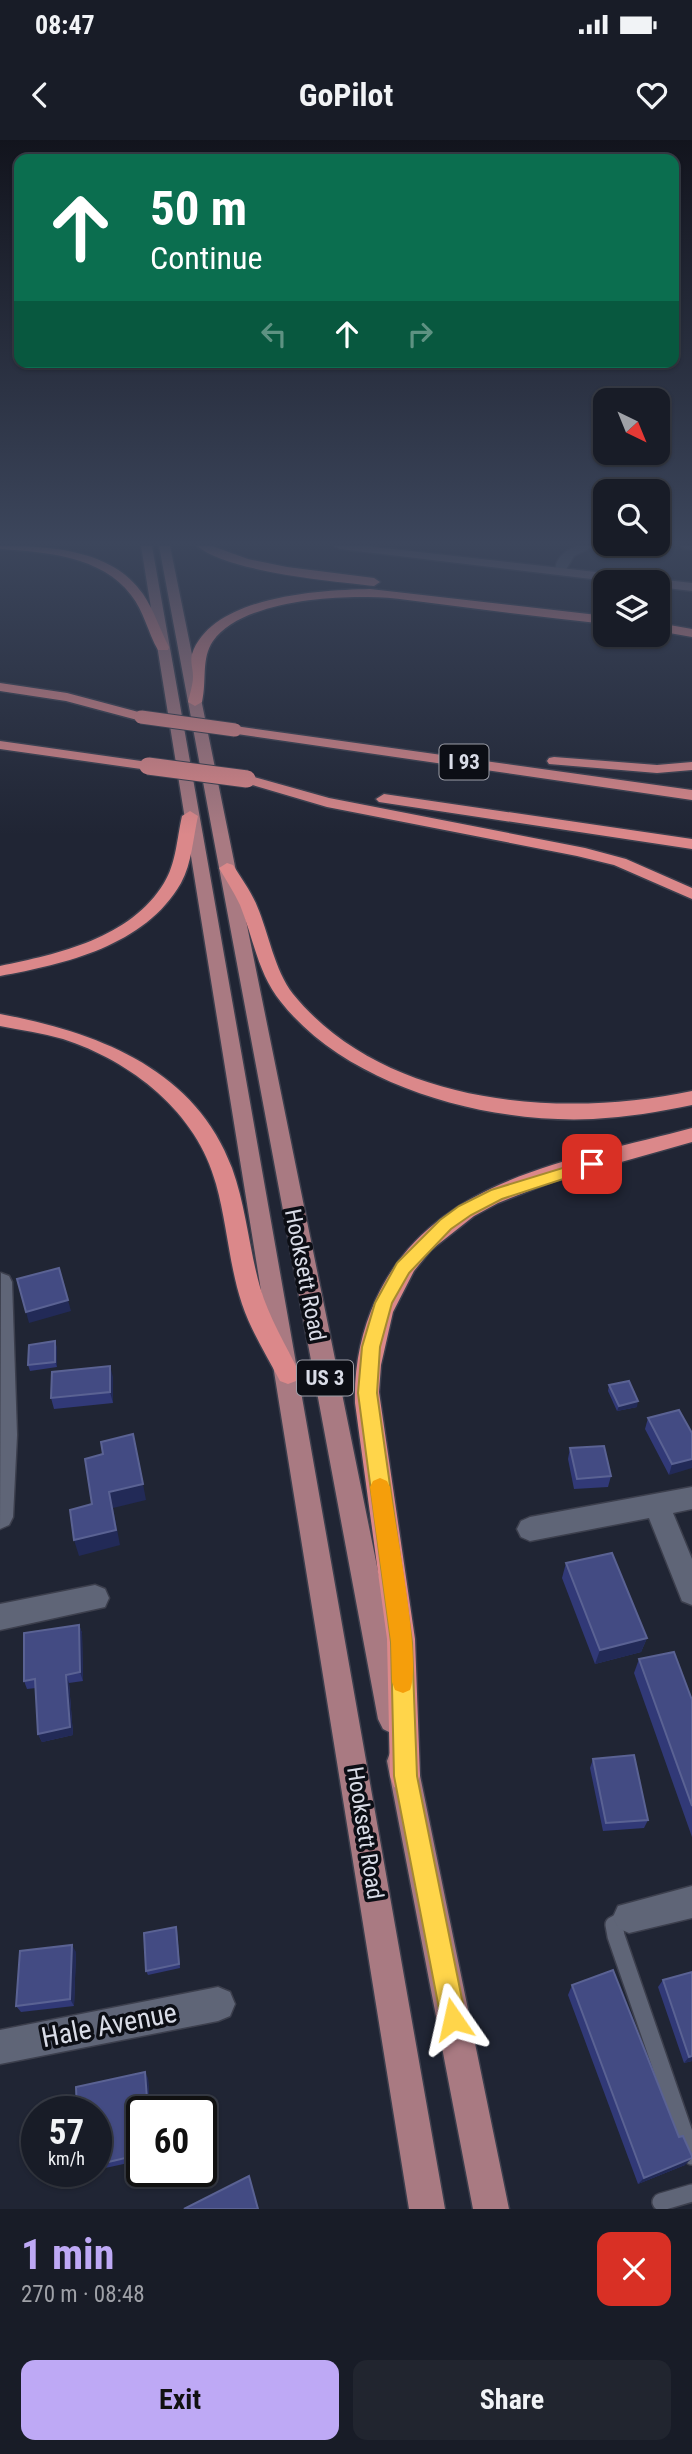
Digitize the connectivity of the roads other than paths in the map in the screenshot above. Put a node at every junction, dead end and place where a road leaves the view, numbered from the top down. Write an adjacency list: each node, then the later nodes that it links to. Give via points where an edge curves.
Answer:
1 (161, 643): 5 (highway)
2 (162, 643): 5 (main road, Hooksett Road / US 3)
3 (183, 643): 8 (main road, Hooksett Road / US 3)
4 (206, 643): 8 (highway, via 198,657)
5 (163, 647): 17 (main road, Hooksett Road / US 3)
6 (0, 687): 9 (highway, via 67,697)
7 (0, 700): 9 (highway, I 93)
8 (195, 702): 19 (main road, Hooksett Road / US 3)
9 (141, 717): 10 (highway, I 93, bridge)
10 (235, 730): 14 (highway, via 352,738 577,764 657,769); 16 (highway, I 93)
11 (0, 745): 13 (highway, I 93)
12 (0, 754): 13 (highway)
13 (91, 757): 15 (highway, I 93, bridge)
14 (692, 766)
15 (247, 779): 18 (highway, I 93); 20 (highway, via 327,802 579,851 620,862)
16 (692, 795)
17 (190, 816): 21 (highway, via 173,882 144,915 61,957); 26 (main road, Hooksett Road / US 3)
18 (692, 844)
19 (227, 867): 23 (highway, via 249,906 286,998 311,1026 382,1070 447,1094 523,1109 609,1112); 34 (main road, Hooksett Road / US 3)
20 (692, 894)
21 (0, 971)
22 (0, 1020): 26 (highway, via 76,1038 107,1051 139,1068 192,1116 221,1167 253,1302)
23 (692, 1098)
24 (692, 1135): 34 (highway, via 496,1194 465,1210 403,1268 383,1303 371,1347 367,1393 401,1642)
25 (1, 1282): 29 (street, via 5,1435)
26 (288, 1374): 42 (main road, Hooksett Road / US 3)
27 (692, 1498): 28 (street)
28 (657, 1505): 30 (street); 31 (street)
29 (0, 1517)
30 (530, 1529)
31 (692, 1592)
32 (95, 1598): 33 (street)
33 (0, 1617)
34 (405, 1776): 43 (main road, Hooksett Road / US 3)
35 (692, 1902): 36 (street)
36 (629, 1917): 39 (lane, via 614,1925 616,1936)
37 (218, 2004): 38 (street, Hale Avenue)
38 (0, 2047)
39 (692, 2156)
40 (692, 2193): 41 (lane)
41 (661, 2202)
42 (428, 2209)
43 (491, 2209)

